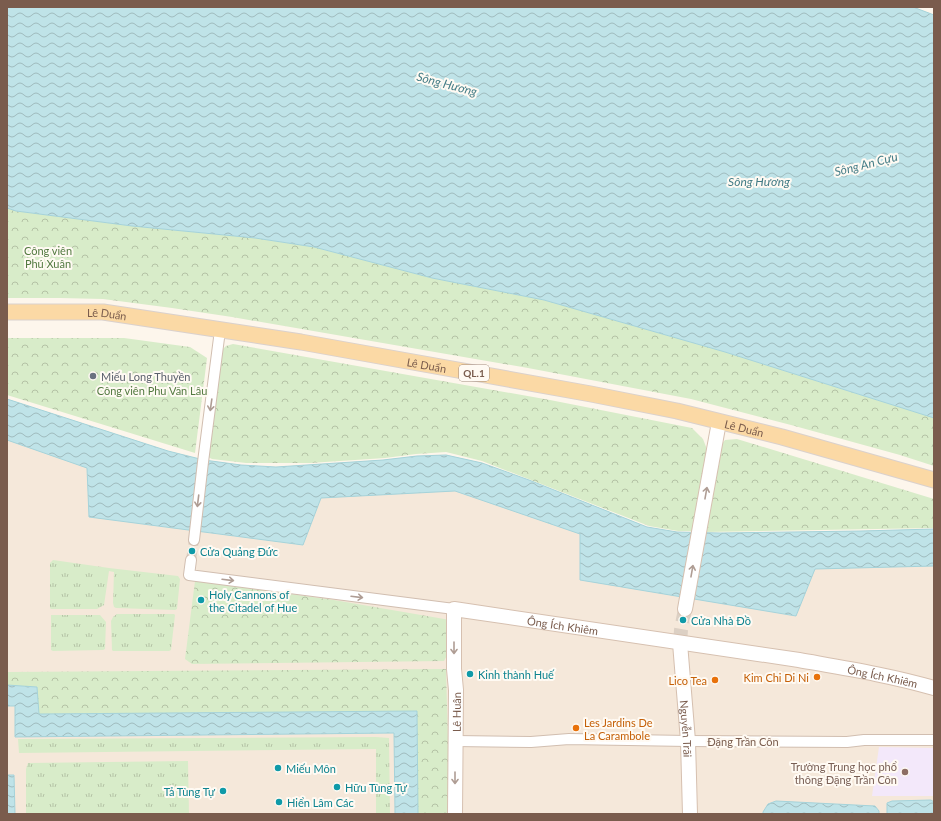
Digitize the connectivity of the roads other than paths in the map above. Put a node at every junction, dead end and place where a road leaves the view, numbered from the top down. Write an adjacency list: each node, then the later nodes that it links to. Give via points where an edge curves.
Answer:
1 (7, 312): 3 (main road, Lê Duẩn / QL.1, via 103,312)
2 (7, 322): 3 (main road, Lê Duẩn / QL.1, via 117,323)
3 (220, 334): 4 (main road, Lê Duẩn / QL.1, via 301,342 590,394 677,411); 7 (street, one-way to 7)
4 (718, 426): 5 (main road, Lê Duẩn / QL.1, via 782,437); 6 (main road, Lê Duẩn / QL.1); 10 (street, one-way to 4)
5 (934, 480)
6 (934, 489)
7 (194, 540)
8 (191, 560): 9 (street, Ông Ích Khiêm, one-way to 9, via 189,575)
9 (454, 609): 11 (street, Ông Ích Khiêm); 14 (street, Lê Huân, one-way to 14)
10 (685, 609)
11 (680, 643): 12 (street, Ông Ích Khiêm, via 852,669); 15 (street, Nguyễn Trãi)
12 (934, 688)
13 (934, 740): 15 (street, Đặng Trần Côn)
14 (455, 741): 15 (street, Đặng Trần Côn); 16 (street, Lê Huân, one-way to 16)
15 (688, 741): 17 (street, Nguyễn Trãi)
16 (455, 814)
17 (690, 814)

